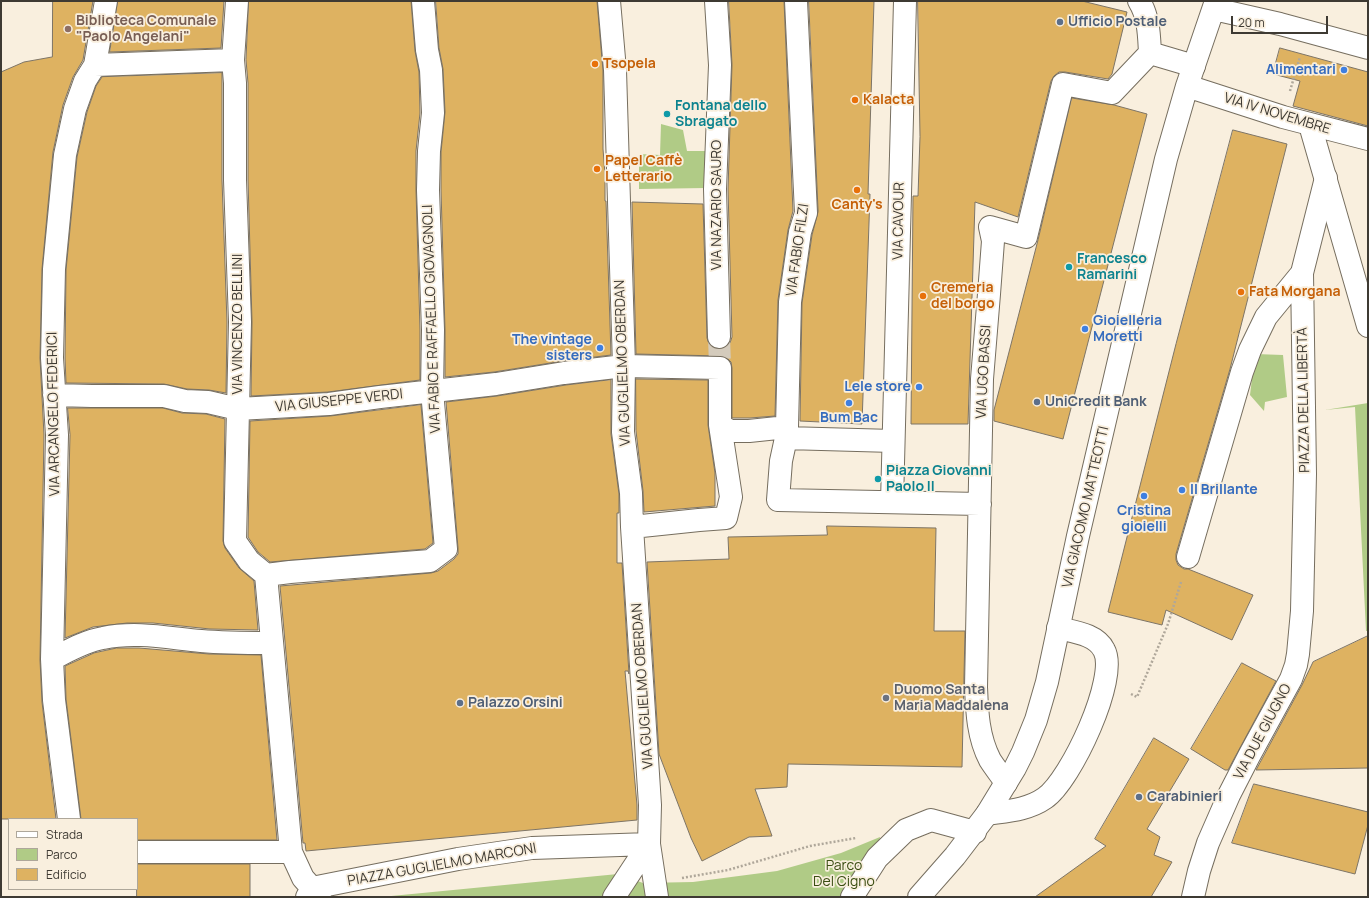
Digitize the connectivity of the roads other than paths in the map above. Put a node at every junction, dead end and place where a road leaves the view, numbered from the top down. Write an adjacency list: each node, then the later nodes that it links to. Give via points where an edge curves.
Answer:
1 (106, 1): 13 (street)
2 (237, 1): 12 (street, VIA VINCENZO BELLINI)
3 (423, 1): 22 (street, VIA FABIO E RAFFAELLO GIOVAGNOLI, via 433,113 428,190 433,330)
4 (609, 1): 21 (street, VIA GUGLIELMO OBERDAN, via 615,70)
5 (716, 1): 20 (street, VIA NAZARIO SAURO, via 720,65 715,189)
6 (796, 1): 25 (street, VIA FABIO FILZI, via 806,213 800,232 790,302 787,427 730,431)
7 (905, 1): 26 (street, VIA CAVOUR)
8 (1139, 1): 11 (street, via 1148,22)
9 (1215, 5): 10 (street); 14 (street, VIA GIACOMO MATTEOTTI)
10 (1368, 48)
11 (1150, 53): 14 (street, VIA IV NOVEMBRE); 28 (street, VIA UGO BASSI, via 1112,93 1063,84 1026,237 990,227 993,241 982,379)
12 (233, 60): 13 (street); 24 (street, VIA VINCENZO BELLINI, via 240,322)
13 (95, 65): 23 (street, VIA ARCANGELO FEDERICI, via 85,81 75,109 65,155 54,269)
14 (1190, 76): 15 (street, VIA IV NOVEMBRE, via 1283,117); 32 (street, VIA GIACOMO MATTEOTTI, via 1164,166)
15 (1310, 125): 16 (street, VIA IV NOVEMBRE); 17 (street)
16 (1368, 139)
17 (1326, 178): 18 (street, PIAZZA DELLA LIBERTÀ); 19 (street)
18 (1302, 273): 30 (street, via 1266,317 1250,350); 35 (street, PIAZZA DELLA LIBERTÀ, via 1306,437 1303,590 1300,644)
19 (1368, 326)
20 (719, 337)
21 (624, 366): 22 (street, VIA GIUSEPPE VERDI); 25 (street, VIA GIUSEPPE VERDI, via 720,367); 29 (street, VIA GUGLIELMO OBERDAN, via 623,432 631,493)
22 (432, 391): 24 (street, VIA GIUSEPPE VERDI, via 329,404); 31 (street, VIA FABIO E RAFFAELLO GIOVAGNOLI, via 446,548 430,561)
23 (54, 395): 24 (street, VIA GIUSEPPE VERDI, via 164,396 185,401 208,402); 34 (street, VIA ARCANGELO FEDERICI, via 57,435)
24 (238, 410): 31 (street, VIA VINCENZO BELLINI, via 235,541 249,561)
25 (720, 425): 29 (street, via 730,497 726,518)
26 (893, 441): 27 (street); 27 (street, via 786,438 781,461 778,500)
27 (892, 502): 28 (street)
28 (980, 504): 36 (street, VIA UGO BASSI, via 976,687 979,729 990,760)
29 (632, 527): 40 (street, VIA GUGLIELMO OBERDAN, via 650,805)
30 (1188, 557)
31 (266, 576): 33 (street)
32 (1058, 628): 36 (street, VIA GIACOMO MATTEOTTI, via 1036,720 1023,752); 37 (street, via 1097,641 1104,649 1108,660 1107,673 1086,737 1069,769 1047,797 1027,807)
33 (271, 643): 34 (street, via 126,635 88,642); 42 (street)
34 (52, 659): 38 (street, VIA ARCANGELO FEDERICI, via 54,700)
35 (1291, 679): 48 (street, VIA DUE GIUGNO, via 1229,794 1208,843)
36 (1006, 783): 37 (street, VIA GIACOMO MATTEOTTI)
37 (987, 814): 39 (street, VIA GIACOMO MATTEOTTI)
38 (69, 818)
39 (975, 832): 46 (street, via 931,820 906,830 877,858); 47 (street, VIA GIACOMO MATTEOTTI)
40 (648, 844): 43 (street, PIAZZA GUGLIELMO MARCONI, via 532,848 458,859); 44 (street); 45 (street)
41 (138, 852): 42 (street)
42 (291, 852): 43 (street)
43 (310, 890)
44 (656, 890)
45 (614, 897)
46 (852, 897)
47 (919, 897)
48 (1193, 897)

